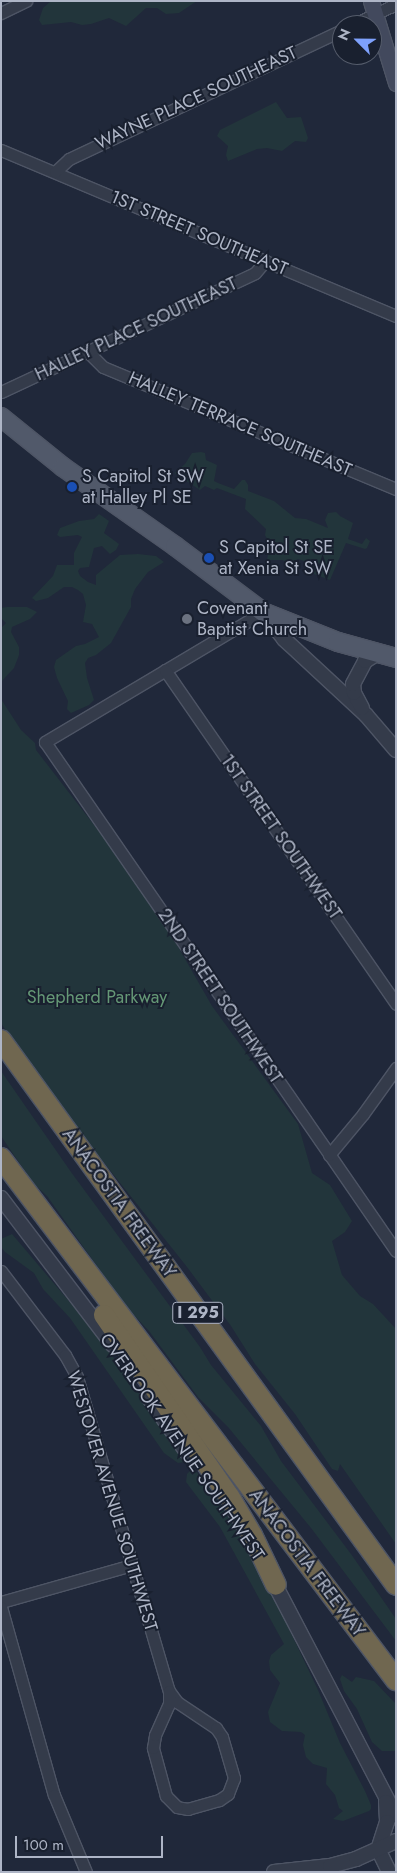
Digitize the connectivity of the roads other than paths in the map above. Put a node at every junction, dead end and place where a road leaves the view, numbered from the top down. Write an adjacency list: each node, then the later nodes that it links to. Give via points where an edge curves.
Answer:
1 (26, 1): 4 (street)
2 (396, 4): 3 (street)
3 (373, 8): 6 (main road)
4 (1, 13)
5 (332, 35): 8 (street, WAYNE PLACE SOUTHEAST, via 69,158)
6 (396, 83)
7 (1, 150): 8 (street, 1ST STREET SOUTHEAST)
8 (55, 172): 9 (street, 1ST STREET SOUTHEAST)
9 (266, 261): 10 (street, 1ST STREET SOUTHEAST); 11 (street, HALLEY PLACE SOUTHEAST, via 256,273)
10 (396, 316)
11 (88, 352): 12 (street, HALLEY PLACE SOUTHEAST); 14 (street, HALLEY TERRACE SOUTHEAST, via 103,367)
12 (1, 392)
13 (1, 417): 15 (main road)
14 (396, 489)
15 (262, 612): 16 (main road); 18 (street); 19 (street, via 284,639)
16 (376, 654): 17 (main road); 19 (street, via 365,662 353,684 354,693)
17 (396, 658)
18 (165, 670): 21 (street, 1ST STREET SOUTHWEST); 24 (street, 2ND STREET SOUTHWEST, via 45,742)
19 (366, 715): 20 (street)
20 (396, 750)
21 (396, 1004)
22 (1, 1040): 32 (highway, ANACOSTIA FREEWAY / I 295)
23 (396, 1068): 24 (street)
24 (329, 1155): 28 (street, 2ND STREET SOUTHWEST)
25 (1, 1158): 26 (highway, ANACOSTIA FREEWAY)
26 (19, 1182): 31 (highway, via 51,1238 229,1496); 35 (highway, ANACOSTIA FREEWAY)
27 (1, 1198): 31 (street, OVERLOOK AVENUE SOUTHWEST, via 97,1322 235,1517)
28 (396, 1251)
29 (1, 1271): 30 (street, WESTOVER AVENUE SOUTHWEST, via 65,1355 77,1377)
30 (132, 1565): 33 (street); 36 (street, WESTOVER AVENUE SOUTHWEST)
31 (276, 1585): 37 (street, OVERLOOK AVENUE SOUTHWEST)
32 (396, 1585)
33 (1, 1602)
34 (1, 1607): 43 (street, via 54,1795)
35 (396, 1680)
36 (169, 1691): 36 (street, WESTOVER AVENUE SOUTHWEST, via 169,1704 152,1748 166,1796 177,1807 188,1809 219,1800 228,1794 234,1778 222,1737 216,1728 181,1706)
37 (385, 1799): 38 (street, OVERLOOK AVENUE SOUTHWEST); 40 (street, via 387,1822)
38 (396, 1816)
39 (396, 1841): 40 (street)
40 (378, 1849): 41 (street, via 346,1862); 45 (street)
41 (313, 1870): 44 (street)
42 (396, 1870): 45 (street)
43 (86, 1872)
44 (274, 1872)
45 (390, 1872)

